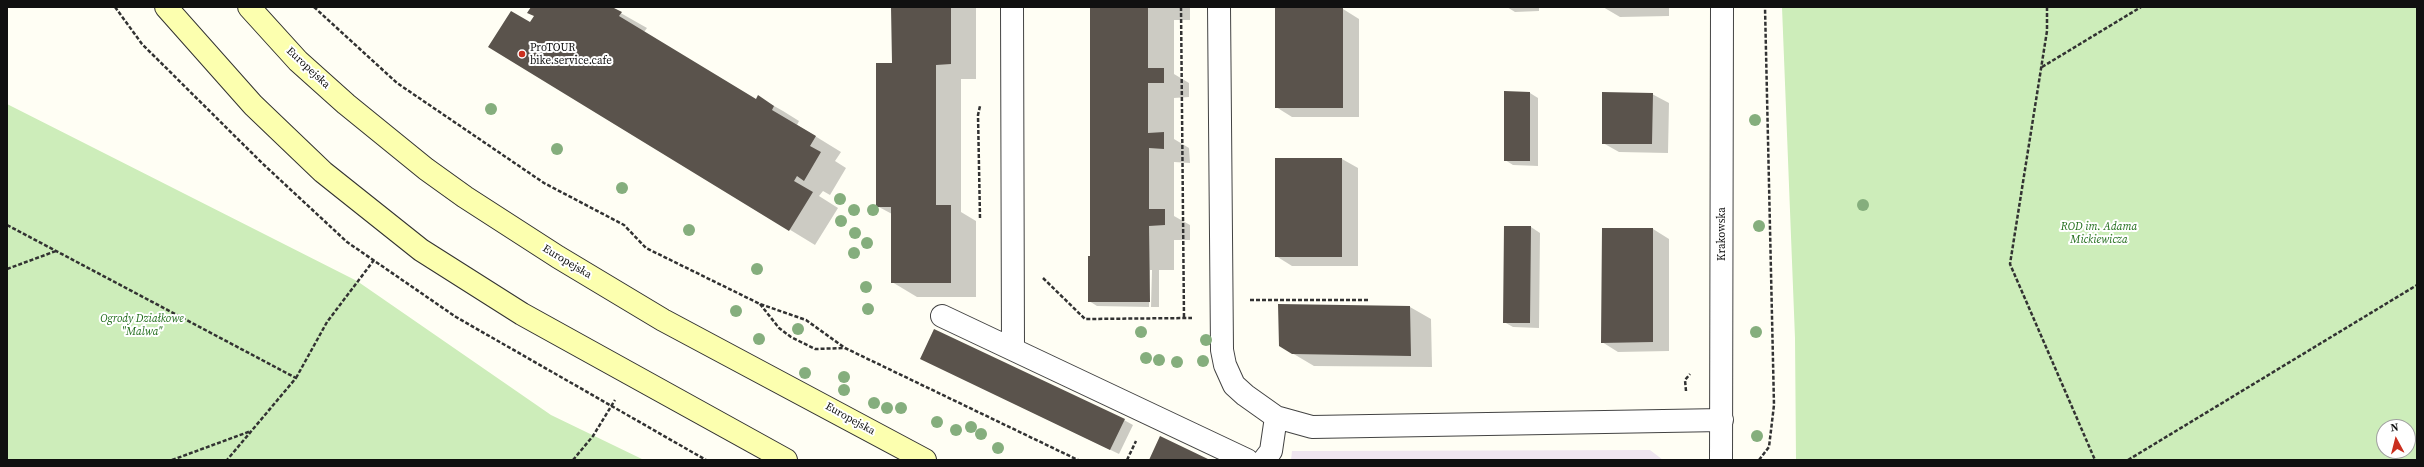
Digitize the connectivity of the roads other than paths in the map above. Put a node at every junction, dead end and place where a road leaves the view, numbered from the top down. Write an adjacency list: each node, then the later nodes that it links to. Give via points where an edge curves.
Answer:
1 (166, 7): 10 (main road, via 253,105 322,172 421,250 469,281 629,374)
2 (249, 7): 11 (main road, Europejska, via 298,61 341,99 426,169 466,197 558,257 663,320)
3 (1012, 7): 7 (street)
4 (1219, 7): 8 (street, via 1222,350 1225,366 1234,385 1245,396)
5 (1722, 7): 9 (street, Krakowska)
6 (942, 316): 7 (street)
7 (1013, 348): 12 (street)
8 (1276, 417): 9 (street, via 1312,427); 13 (street, via 1271,451)
9 (1722, 420): 14 (street, Krakowska)
10 (786, 460)
11 (924, 460)
12 (1247, 460)
13 (1264, 460)
14 (1721, 460)

